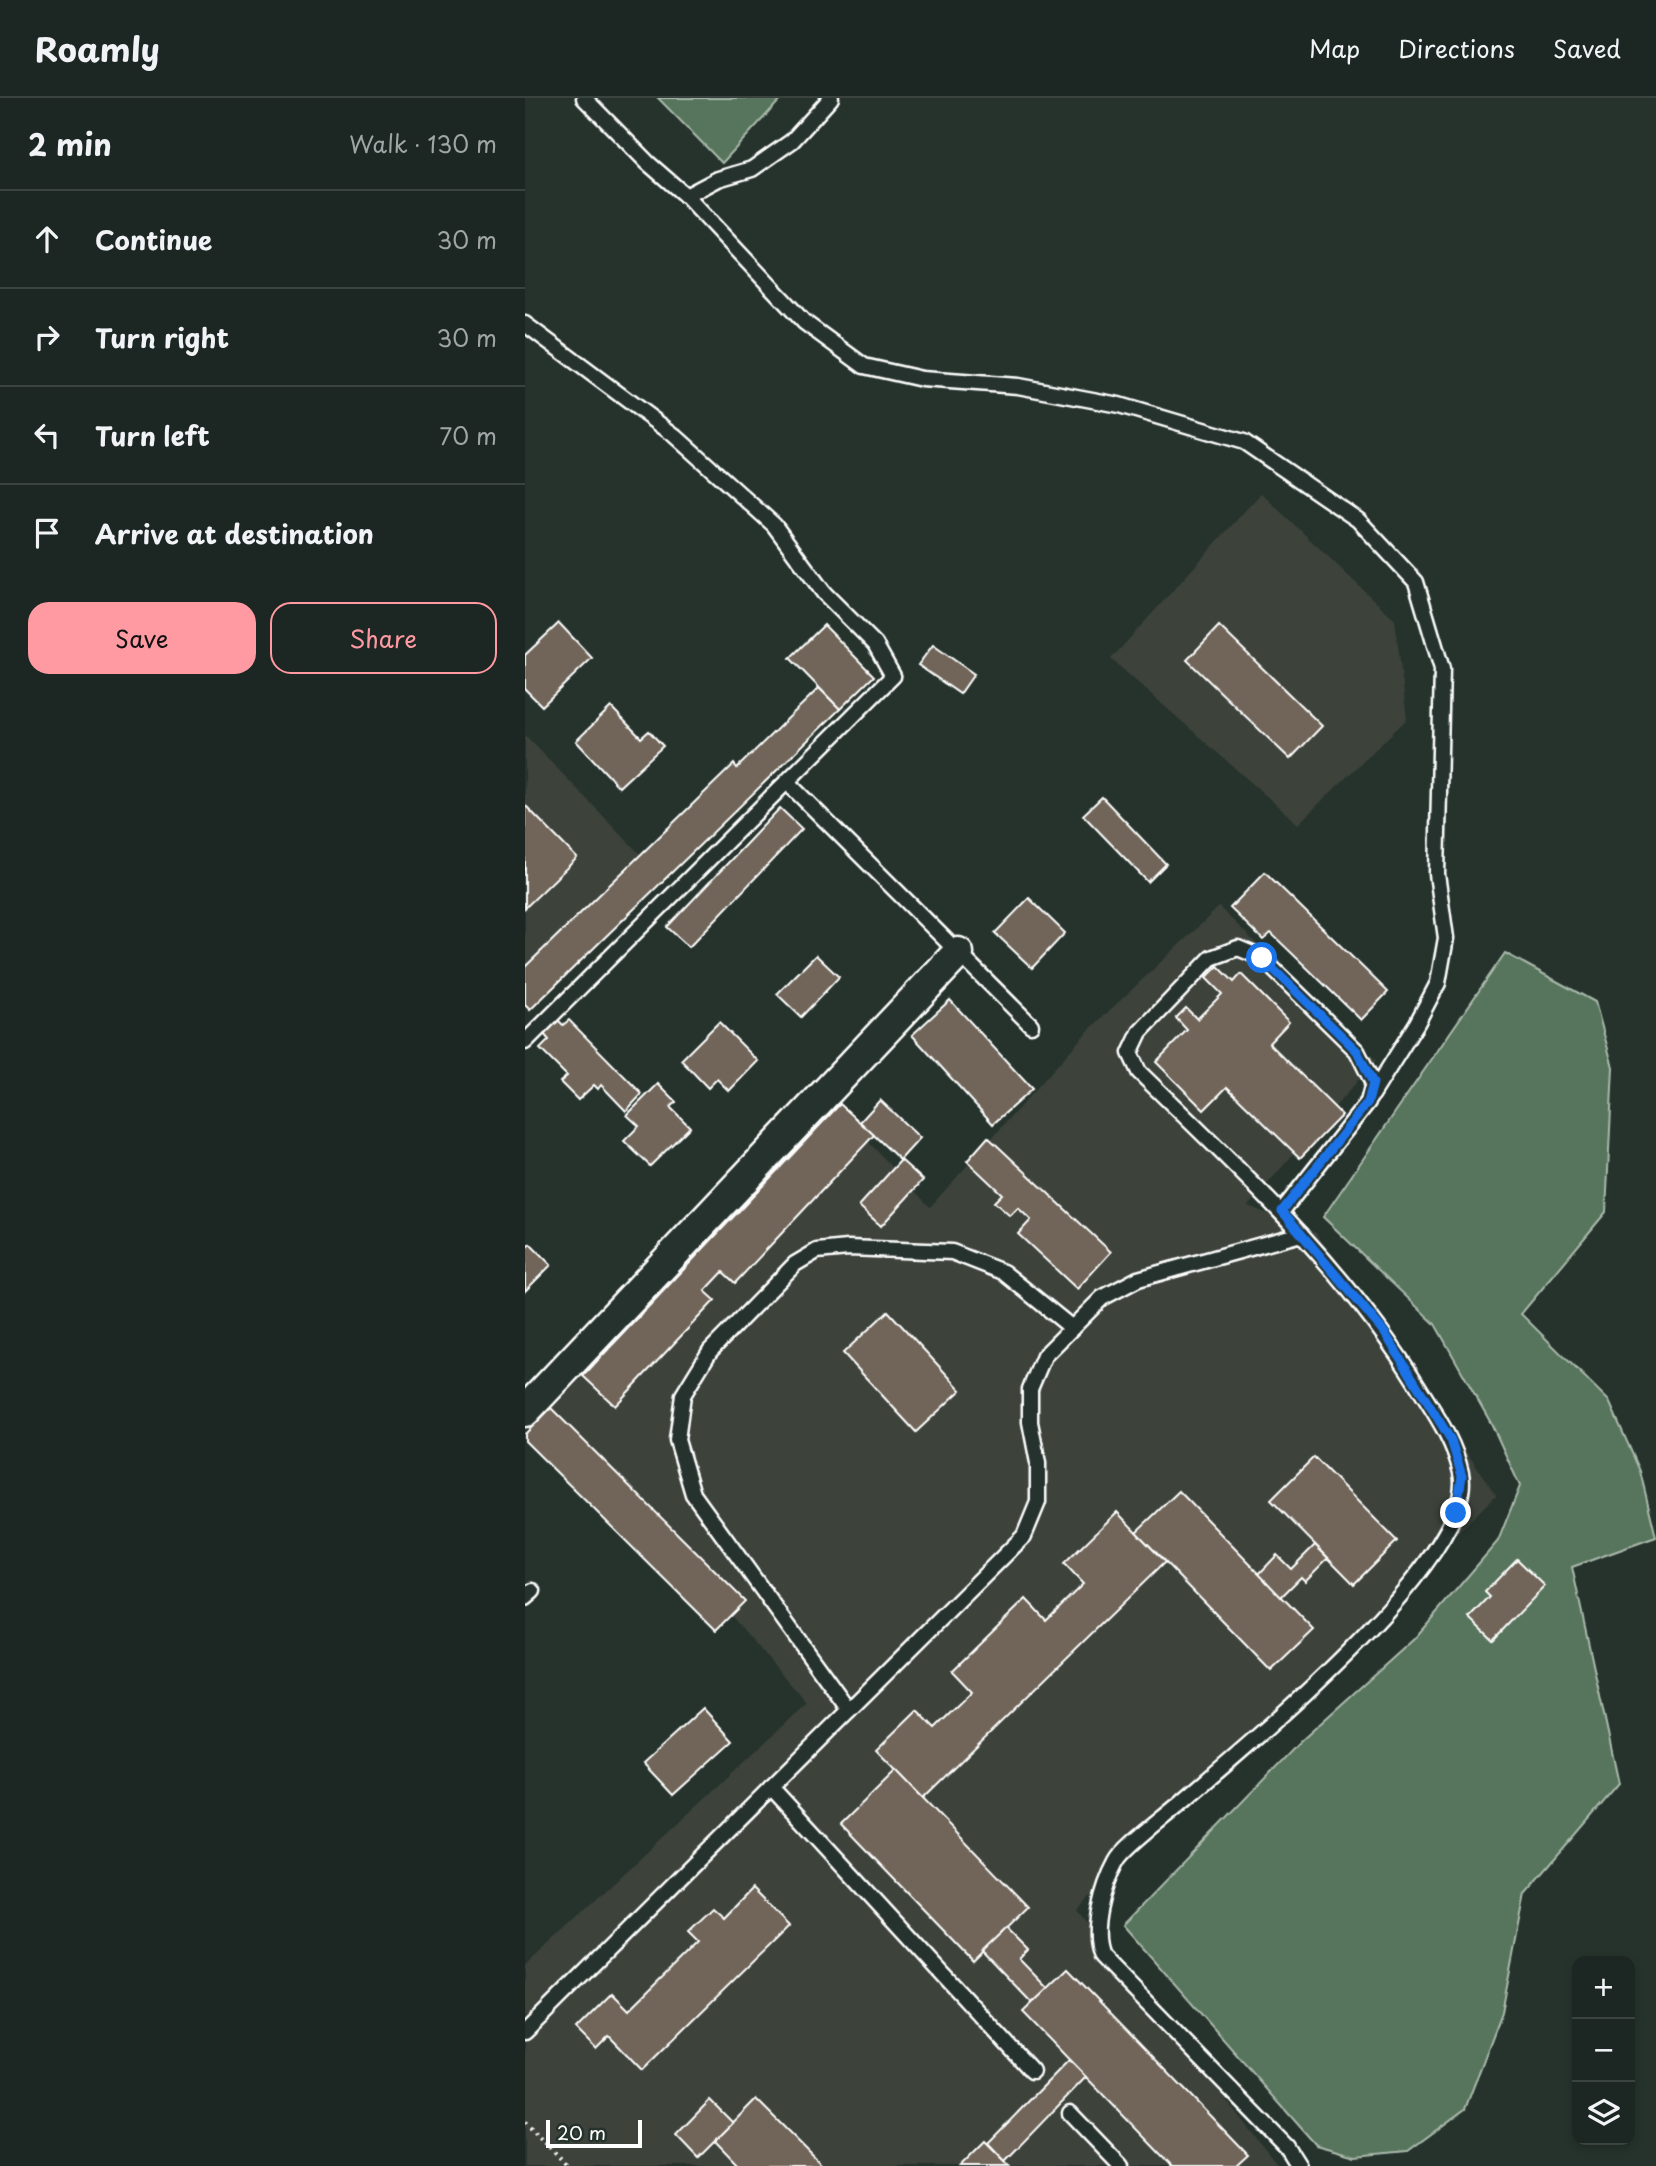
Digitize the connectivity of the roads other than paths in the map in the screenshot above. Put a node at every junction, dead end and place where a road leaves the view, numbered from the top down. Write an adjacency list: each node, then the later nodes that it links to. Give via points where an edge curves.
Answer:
1 (585, 98): 3 (lane)
2 (831, 98): 3 (lane, via 792,141 753,169)
3 (686, 196): 9 (lane, via 804,323 864,366 922,379 1018,386 1119,405 1244,442 1357,520 1416,582 1442,669 1437,874 1446,938 1438,983)
4 (525, 324): 5 (lane, via 674,435 774,525 824,593 875,644 893,676)
5 (786, 782): 6 (lane); 8 (lane)
6 (958, 953): 7 (lane); 13 (street)
7 (1031, 1025)
8 (525, 1042)
9 (1368, 1102): 10 (lane); 10 (lane, via 1373,1083 1357,1051 1262,958 1237,948 1211,958 1140,1032 1130,1052 1139,1072)
10 (1282, 1211): 11 (lane)
11 (1301, 1234): 12 (lane, via 1138,1279 1102,1298); 20 (lane, via 1384,1332 1451,1440 1462,1476 1456,1513 1412,1582 1322,1679 1116,1860 1094,1929 1101,1956 1287,2147)
12 (1072, 1328): 14 (lane, via 1044,1356 1030,1389 1038,1502 1024,1536); 14 (lane, via 1003,1272 952,1252 817,1251 795,1264 710,1351 683,1395 677,1440 693,1494)
13 (525, 1411)
14 (849, 1710): 15 (lane)
15 (771, 1787): 16 (lane); 17 (lane)
16 (525, 2032)
17 (1031, 2071)
18 (1070, 2113): 19 (lane)
19 (1121, 2166)
20 (1299, 2166)

